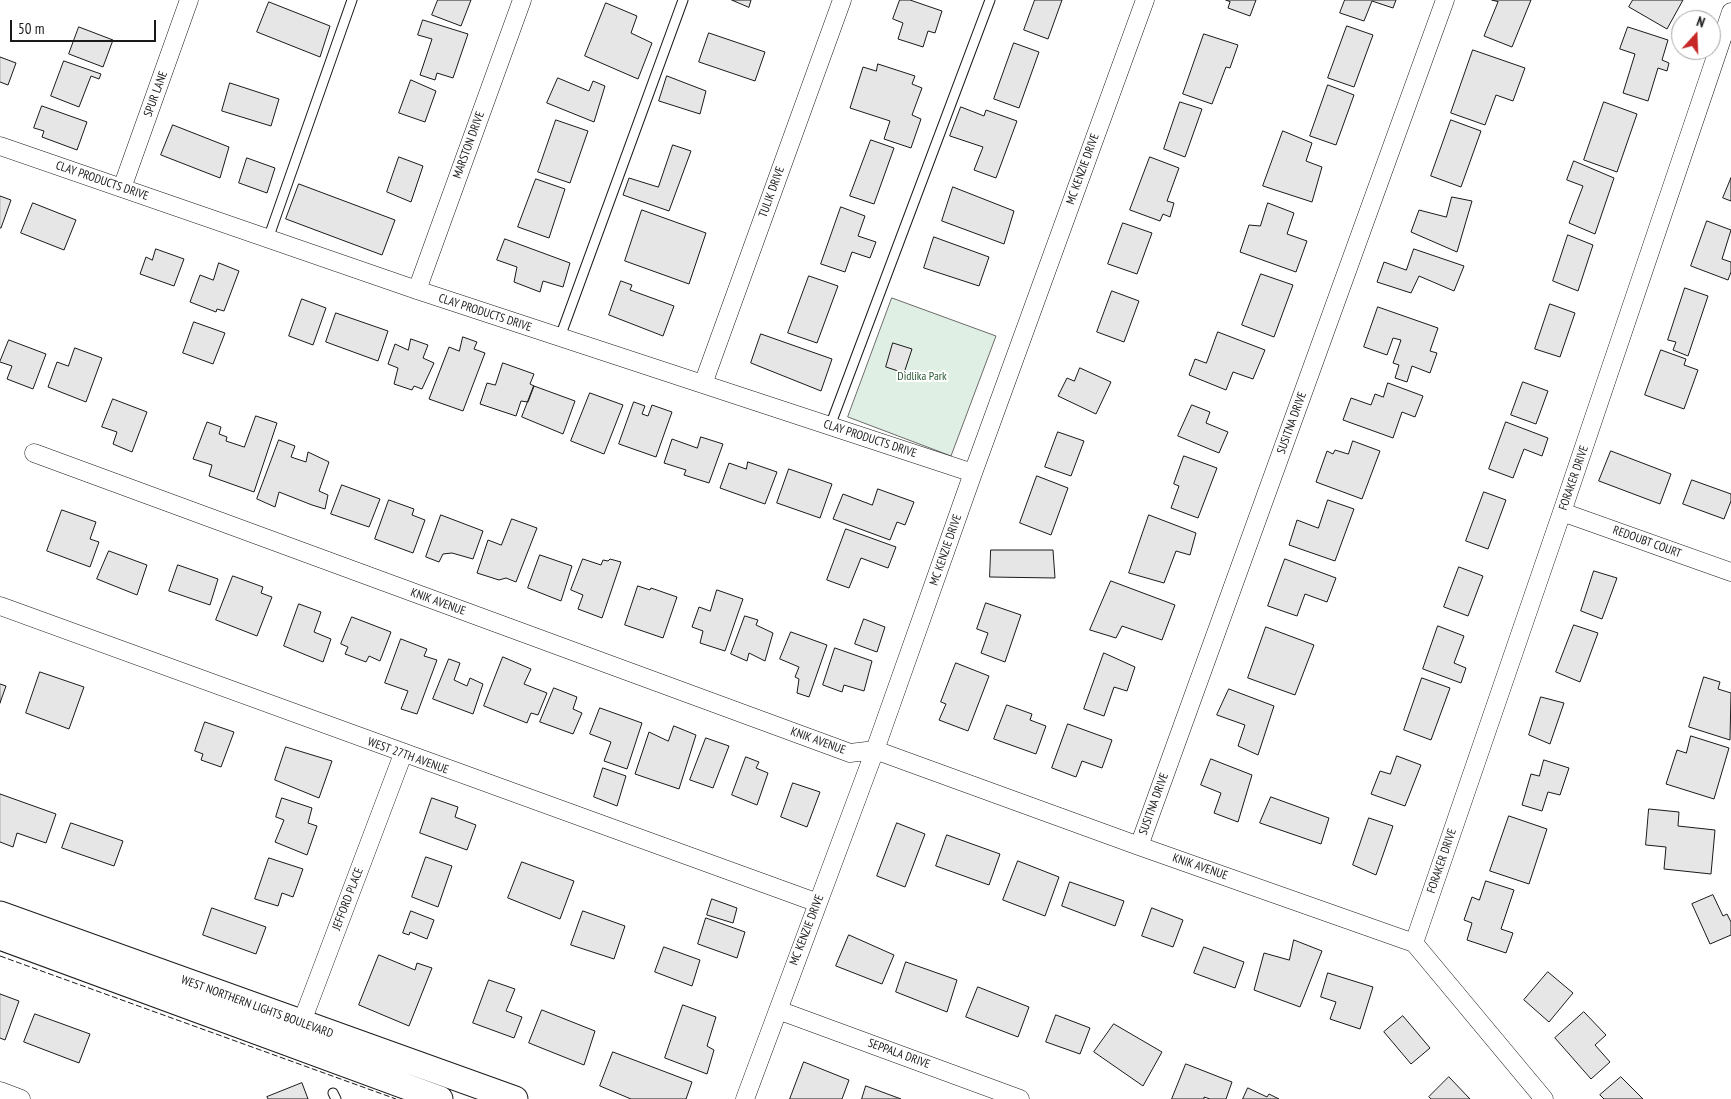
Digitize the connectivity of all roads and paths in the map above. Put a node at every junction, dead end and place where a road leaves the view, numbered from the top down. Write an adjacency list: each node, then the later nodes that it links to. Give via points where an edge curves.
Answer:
1 (190, 0): 11 (street, SPUR LANE)
2 (352, 0): 12 (lane)
3 (522, 0): 13 (street, MARSTON DRIVE)
4 (683, 0): 14 (lane)
5 (842, 0): 15 (street, TULIK DRIVE)
6 (990, 0): 16 (lane)
7 (1144, 0): 18 (street, MC KENZIE DRIVE)
8 (1445, 0): 24 (street, SUSITNA DRIVE)
9 (1731, 12): 19 (street, FORAKER DRIVE)
10 (0, 146): 11 (street, CLAY PRODUCTS DRIVE)
11 (122, 188): 12 (street, CLAY PRODUCTS DRIVE)
12 (268, 239): 13 (street, CLAY PRODUCTS DRIVE)
13 (417, 290): 14 (street, CLAY PRODUCTS DRIVE)
14 (560, 337): 15 (street, CLAY PRODUCTS DRIVE)
15 (702, 384): 16 (street, CLAY PRODUCTS DRIVE)
16 (830, 426): 18 (street, CLAY PRODUCTS DRIVE)
17 (34, 453): 22 (street, KNIK AVENUE, via 850,753)
18 (973, 473): 22 (street, MC KENZIE DRIVE)
19 (1562, 512): 20 (street, REDOUBT COURT); 28 (street, FORAKER DRIVE)
20 (1731, 572)
21 (0, 606): 23 (street, WEST 27TH AVENUE)
22 (875, 750): 24 (street, KNIK AVENUE); 25 (street, MC KENZIE DRIVE)
23 (403, 754): 25 (street, WEST 27TH AVENUE); 31 (street, JEFFORD PLACE)
24 (1139, 846): 28 (street, KNIK AVENUE)
25 (818, 903): 30 (street, MC KENZIE DRIVE)
26 (0, 914): 29 (street, WEST NORTHERN LIGHTS BOULEVARD)
27 (0, 937): 29 (street, WEST NORTHERN LIGHTS BOULEVARD)
28 (1414, 942): 38 (street)
29 (77, 954): 31 (street, WEST NORTHERN LIGHTS BOULEVARD)
30 (778, 1010): 36 (street, MC KENZIE DRIVE); 37 (street, SEPPALA DRIVE)
31 (297, 1034): 34 (street, WEST NORTHERN LIGHTS BOULEVARD); 35 (street, WEST NORTHERN LIGHTS BOULEVARD)
32 (0, 1091): 33 (street)
33 (22, 1099)
34 (440, 1099)
35 (515, 1099)
36 (745, 1099)
37 (1020, 1099)
38 (1544, 1099)

